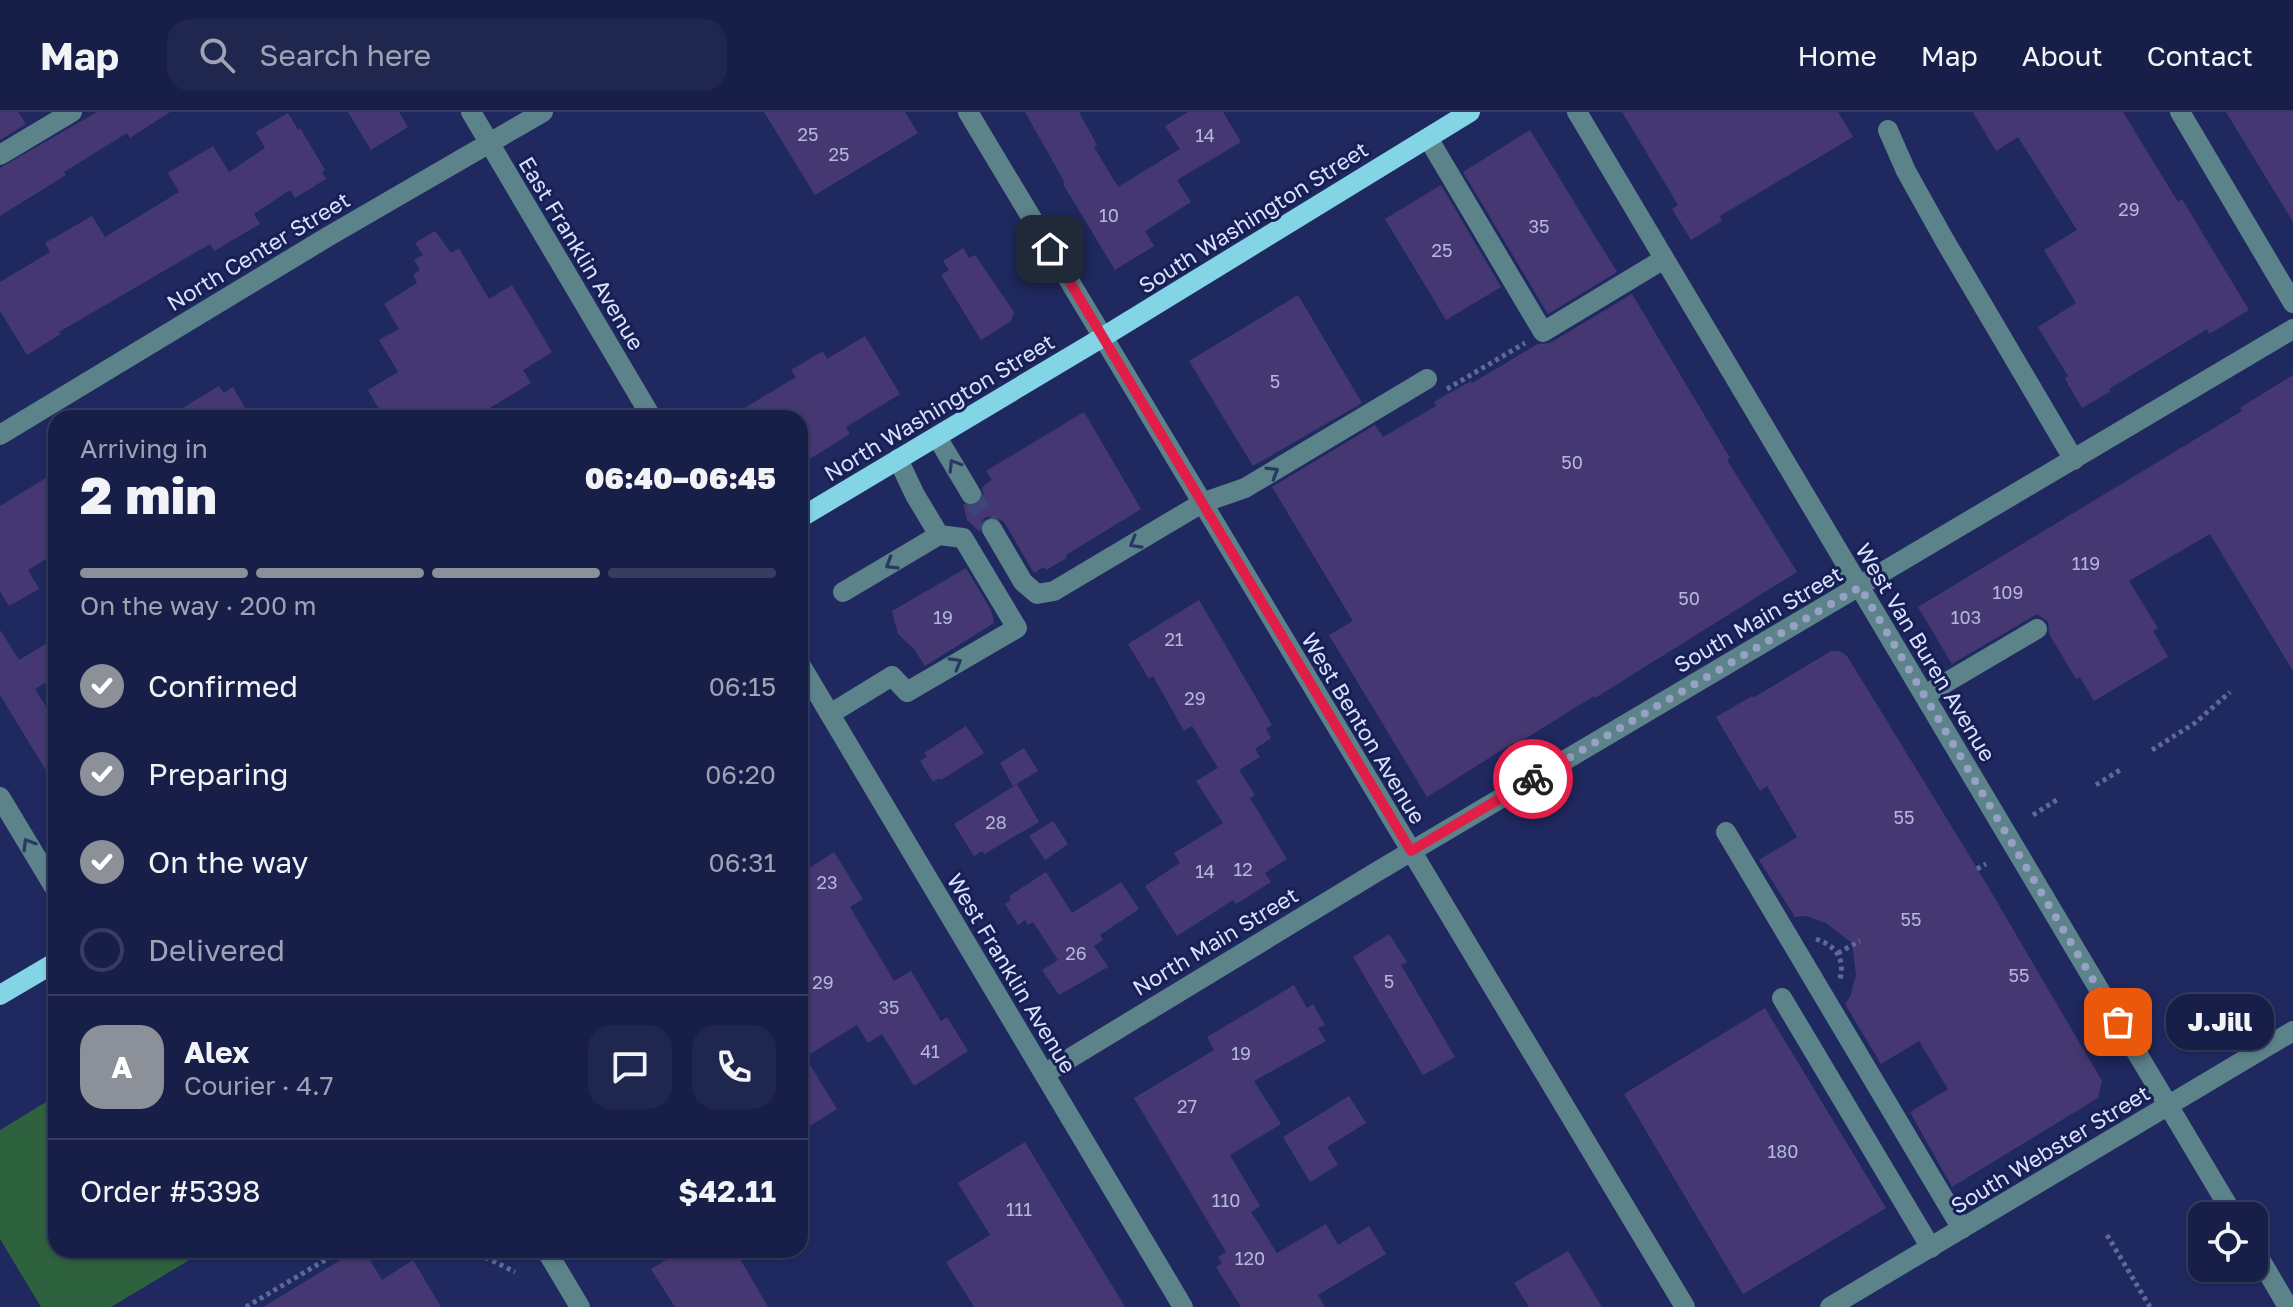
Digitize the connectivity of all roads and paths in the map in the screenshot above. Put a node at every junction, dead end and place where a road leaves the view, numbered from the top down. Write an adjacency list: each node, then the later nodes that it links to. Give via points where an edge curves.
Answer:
1 (72, 112): 11 (street)
2 (471, 112): 10 (street, East Franklin Avenue)
3 (543, 112): 10 (street, North Center Street)
4 (1470, 112): 9 (main road, South Washington Street)
5 (1577, 112): 12 (street, West Van Buren Avenue)
6 (2180, 112): 13 (street)
7 (971, 113): 15 (street, West Benton Avenue)
8 (1888, 130): 21 (street, via 1945,241)
9 (1428, 138): 12 (street, via 1543,332); 15 (main road, South Washington Street)
10 (489, 143): 17 (street, East Franklin Avenue); 18 (street, North Center Street)
11 (0, 155)
12 (1664, 259): 27 (street, West Van Buren Avenue)
13 (2293, 303)
14 (2293, 329): 21 (street, South Main Street)
15 (1103, 337): 19 (main road, North Washington Street); 23 (street, West Benton Avenue)
16 (1427, 379): 23 (street, one-way to 16, via 1245,488)
17 (647, 410)
18 (0, 435)
19 (937, 437): 20 (main road, North Washington Street); 22 (street, one-way to 19)
20 (898, 459): 24 (main road, North Washington Street); 26 (street)
21 (2074, 460): 27 (street, South Main Street)
22 (971, 494)
23 (1202, 503): 25 (street, one-way to 25, via 1054,591 1037,594 1023,582); 41 (street, West Benton Avenue)
24 (808, 513)
25 (992, 529)
26 (939, 535): 28 (street, one-way to 28); 33 (street, one-way to 26, via 892,676 907,692 1017,628 963,538)
27 (1860, 587): 32 (street, West Van Buren Avenue); 41 (street, South Main Street)
28 (843, 592)
29 (2037, 629): 32 (street)
30 (808, 677): 33 (street, West Franklin Avenue)
31 (2230, 692): 34 (path)
32 (1925, 695): 52 (street, West Van Buren Avenue)
33 (830, 714): 51 (street, West Franklin Avenue)
34 (2152, 750)
35 (2120, 770): 36 (path)
36 (2096, 785)
37 (0, 797): 44 (street, one-way to 37)
38 (2058, 799): 39 (path)
39 (2033, 815)
40 (1726, 832): 54 (street)
41 (1411, 851): 51 (street, North Main Street); 67 (street, West Benton Avenue)
42 (1986, 864): 43 (path)
43 (1977, 869)
44 (48, 877)
45 (1860, 941): 46 (path)
46 (1838, 953)
47 (48, 967): 48 (main road)
48 (0, 995)
49 (1782, 998): 56 (street)
50 (2293, 1031): 52 (street, South Webster Street)
51 (1044, 1074): 66 (street, West Franklin Avenue)
52 (2169, 1106): 53 (street, West Van Buren Avenue); 54 (street, South Webster Street)
53 (2226, 1202)
54 (1962, 1229): 56 (street, South Webster Street)
55 (2107, 1235): 69 (path)
56 (1931, 1248): 68 (street, South Webster Street)
57 (329, 1258): 60 (path)
58 (487, 1258): 62 (path)
59 (551, 1258): 65 (street)
60 (319, 1264): 61 (path); 64 (path)
61 (323, 1271)
62 (515, 1272)
63 (2268, 1273): 70 (street)
64 (246, 1307)
65 (580, 1307)
66 (1183, 1307)
67 (1685, 1307)
68 (1830, 1307)
69 (2149, 1307)
70 (2288, 1307)

